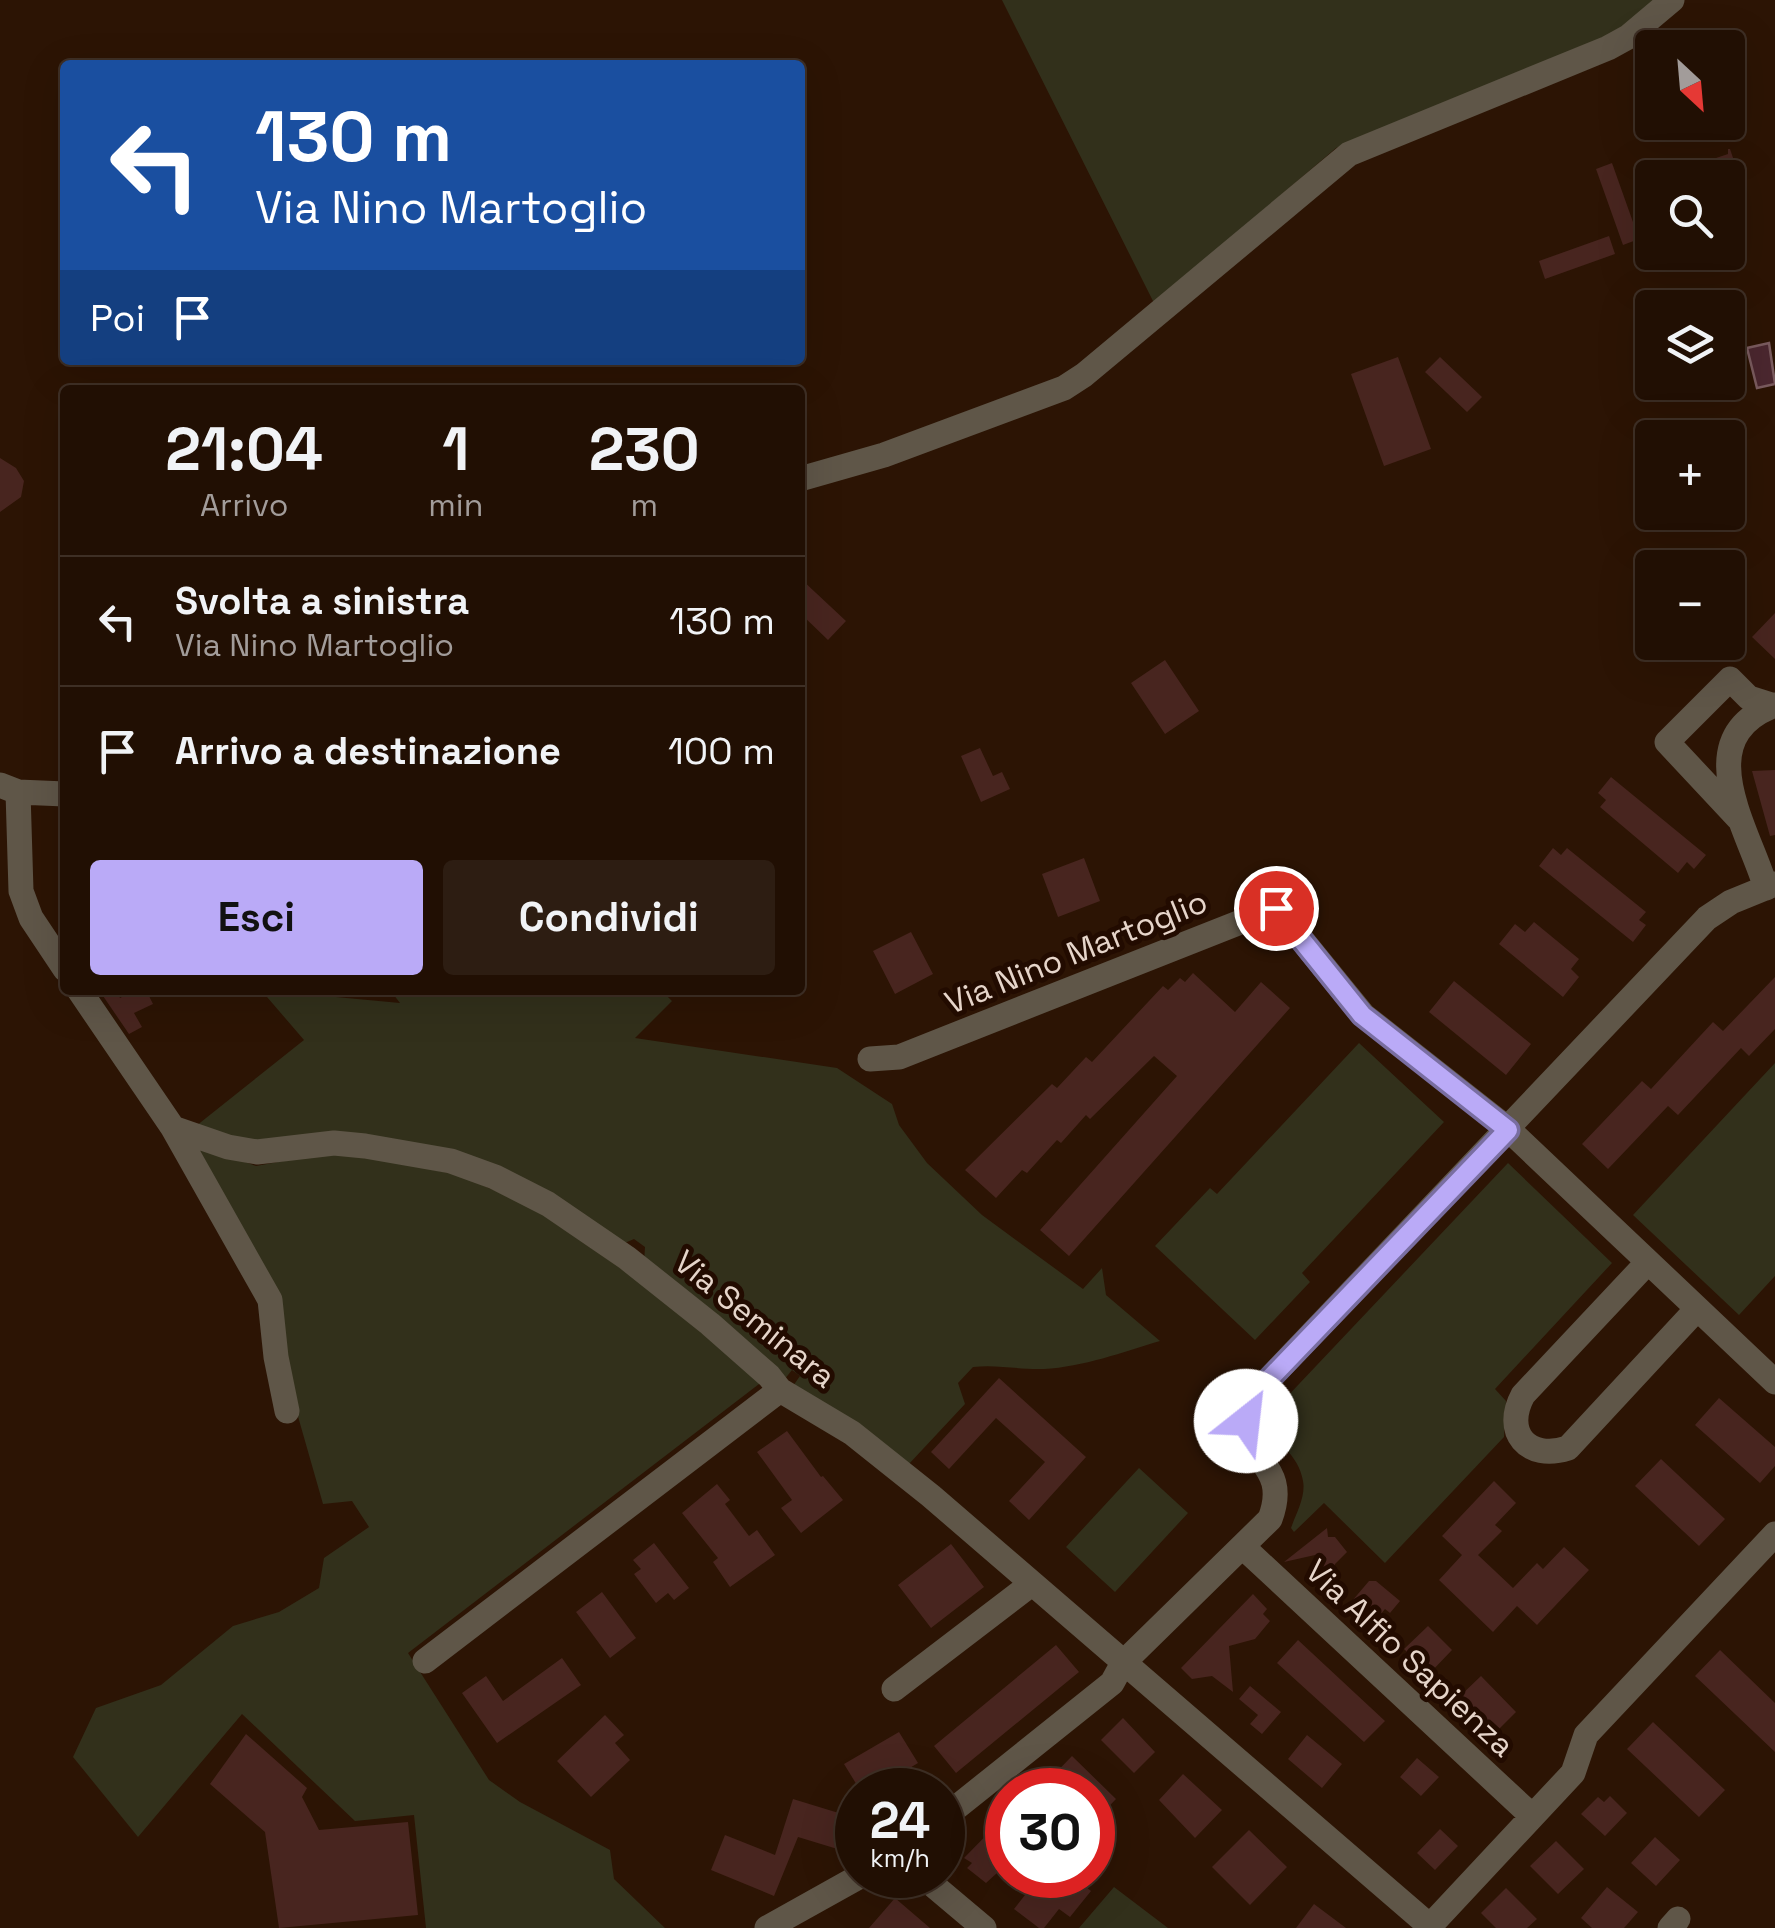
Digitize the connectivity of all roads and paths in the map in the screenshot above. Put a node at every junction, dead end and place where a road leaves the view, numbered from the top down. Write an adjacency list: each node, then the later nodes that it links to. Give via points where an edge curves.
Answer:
1 (1672, 0): 2 (street, via 1608,48 1349,154 1064,388)
2 (805, 479)
3 (1773, 705): 6 (street, via 1740,727 1730,745); 6 (street, via 1749,698 1730,679 1668,742)
4 (9, 788): 5 (street); 8 (street, via 21,891)
5 (60, 793)
6 (1738, 818): 7 (street)
7 (1772, 886): 12 (street, via 1707,918)
8 (60, 962)
9 (82, 995): 11 (street)
10 (870, 1059): 12 (street, Via Nino Martoglio, via 899,1058 1276,908 1362,1015)
11 (173, 1128): 16 (street, Via Seminara, via 257,1152 365,1146 451,1161 495,1177 626,1258); 17 (street, via 270,1300)
12 (1508, 1130): 13 (street, Via Nino Martoglio); 19 (street, via 1251,1398 1250,1438 1271,1473 1276,1504)
13 (1648, 1262): 14 (street, Via Nino Martoglio); 14 (street, via 1524,1394 1516,1409 1520,1437 1540,1452 1568,1448)
14 (1698, 1308): 15 (street, Via Nino Martoglio)
15 (1775, 1382)
16 (780, 1390): 20 (street, Via Seminara, via 852,1433); 21 (street)
17 (288, 1411)
18 (1775, 1534): 25 (street, via 1586,1735 1574,1773)
19 (1243, 1547): 22 (street); 25 (street, Via Alfio Sapienza)
20 (1030, 1584): 22 (street, Via Seminara); 23 (street)
21 (425, 1661)
22 (1123, 1663): 24 (street, via 1112,1684); 28 (street, Via Seminara)
23 (894, 1690)
24 (965, 1802)
25 (1532, 1816): 28 (street)
26 (835, 1890): 29 (street)
27 (948, 1898): 30 (street)
28 (1431, 1927)
29 (767, 1928)
30 (984, 1928)

